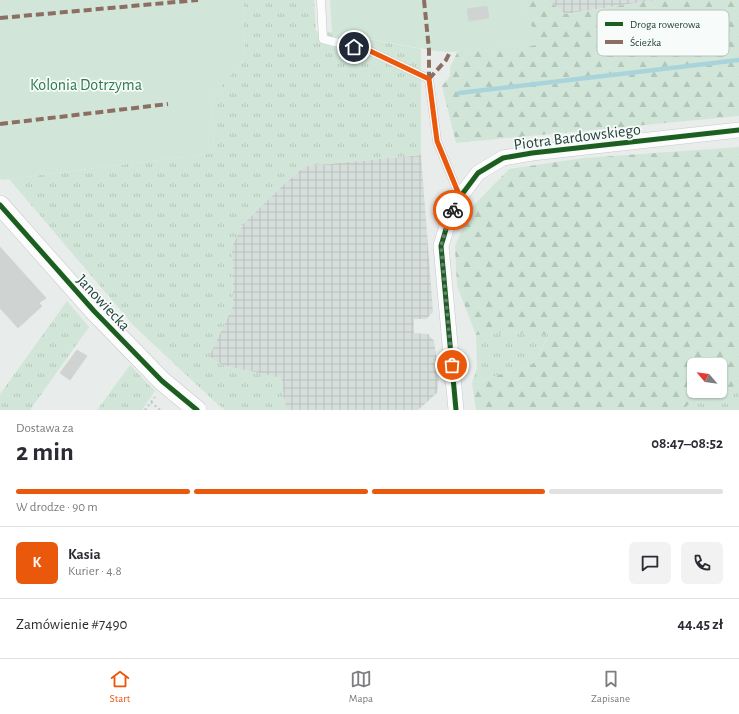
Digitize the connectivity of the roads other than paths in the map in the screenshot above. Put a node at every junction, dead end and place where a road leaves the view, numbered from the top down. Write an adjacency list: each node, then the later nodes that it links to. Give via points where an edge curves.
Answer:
1 (321, 0): 3 (lane, via 323,39 370,51 429,79 437,141)
2 (739, 130): 3 (street, Piotra Bardowskiego, via 503,158 478,173)
3 (460, 197): 6 (street, Piotra Bardowskiego, via 449,218 441,246)
4 (0, 205): 5 (street, Janowiecka, via 97,314 162,381)
5 (197, 410)
6 (456, 410)

